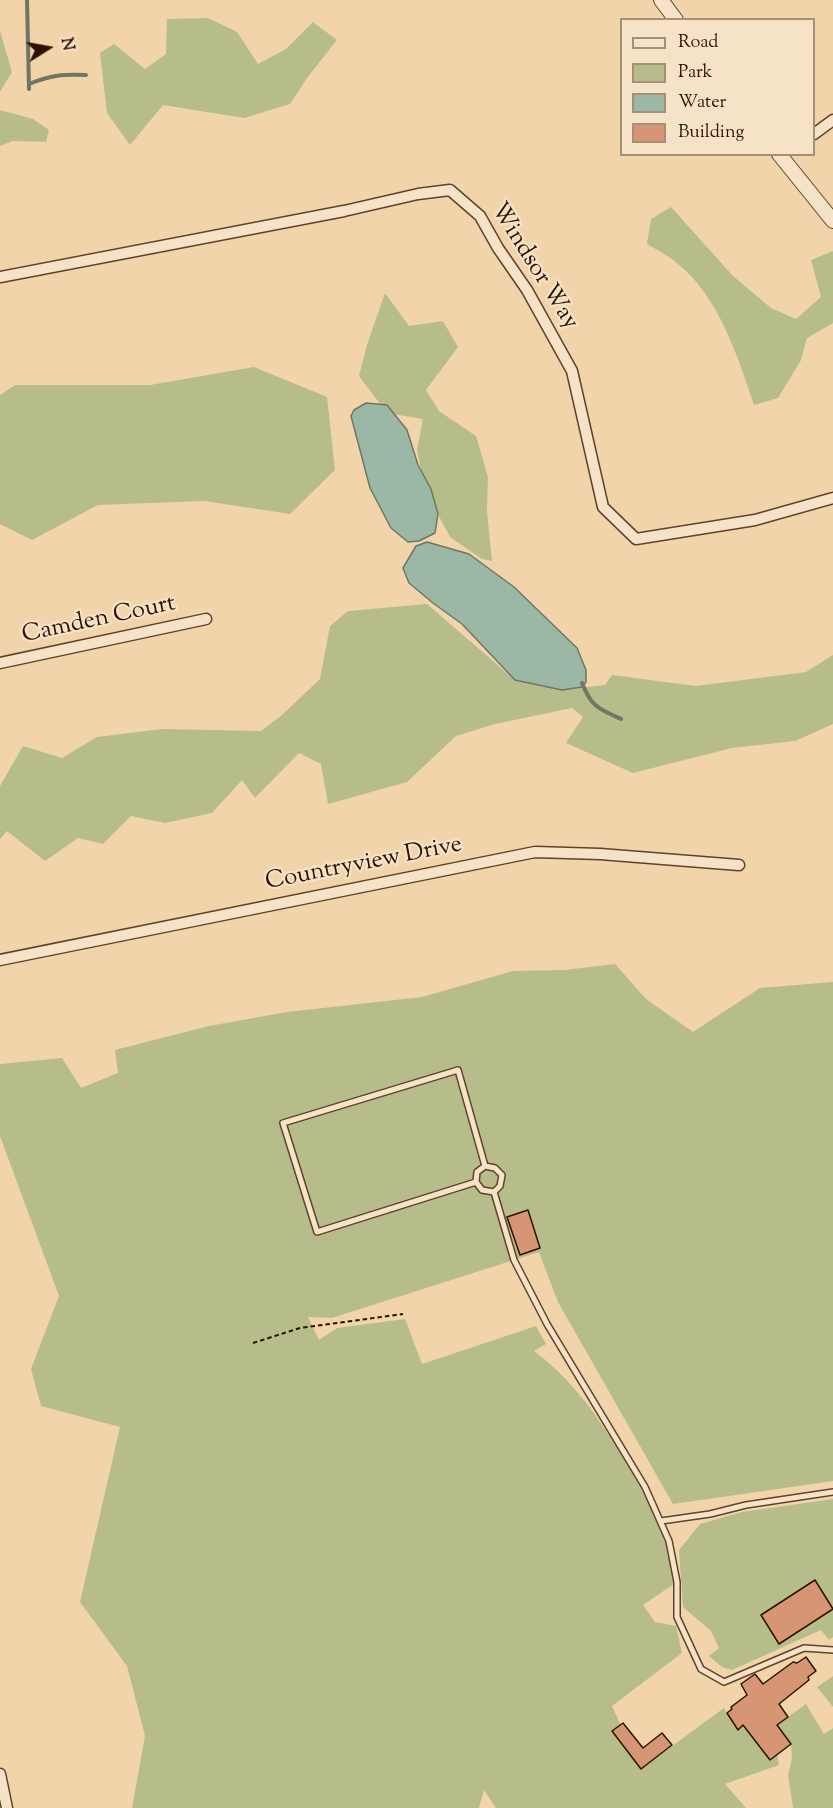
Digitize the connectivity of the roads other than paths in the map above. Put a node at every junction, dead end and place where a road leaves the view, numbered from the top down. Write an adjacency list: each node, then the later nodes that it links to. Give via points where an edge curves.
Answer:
1 (661, 0): 2 (street)
2 (674, 18)
3 (833, 120): 4 (street)
4 (815, 133)
5 (782, 156): 6 (street)
6 (833, 221)
7 (0, 277): 8 (street, Windsor Way, via 450,190 480,216 572,372 603,507 636,539 755,520)
8 (833, 498)
9 (206, 619): 10 (street, Camden Court)
10 (0, 663)
11 (739, 865): 12 (street, Countryview Drive, via 535,852)
12 (0, 960)
13 (485, 1166): 14 (lane, via 477,1172); 14 (lane, via 458,1070 283,1123 316,1232); 15 (lane, via 502,1175)
14 (476, 1182): 15 (lane, via 482,1190)
15 (494, 1192): 17 (lane, via 514,1260)
16 (833, 1492): 17 (lane)
17 (661, 1521): 18 (lane, via 678,1582 677,1617 701,1670 724,1682 804,1648)
18 (833, 1650)
19 (0, 1774): 20 (street)
20 (7, 1808)

